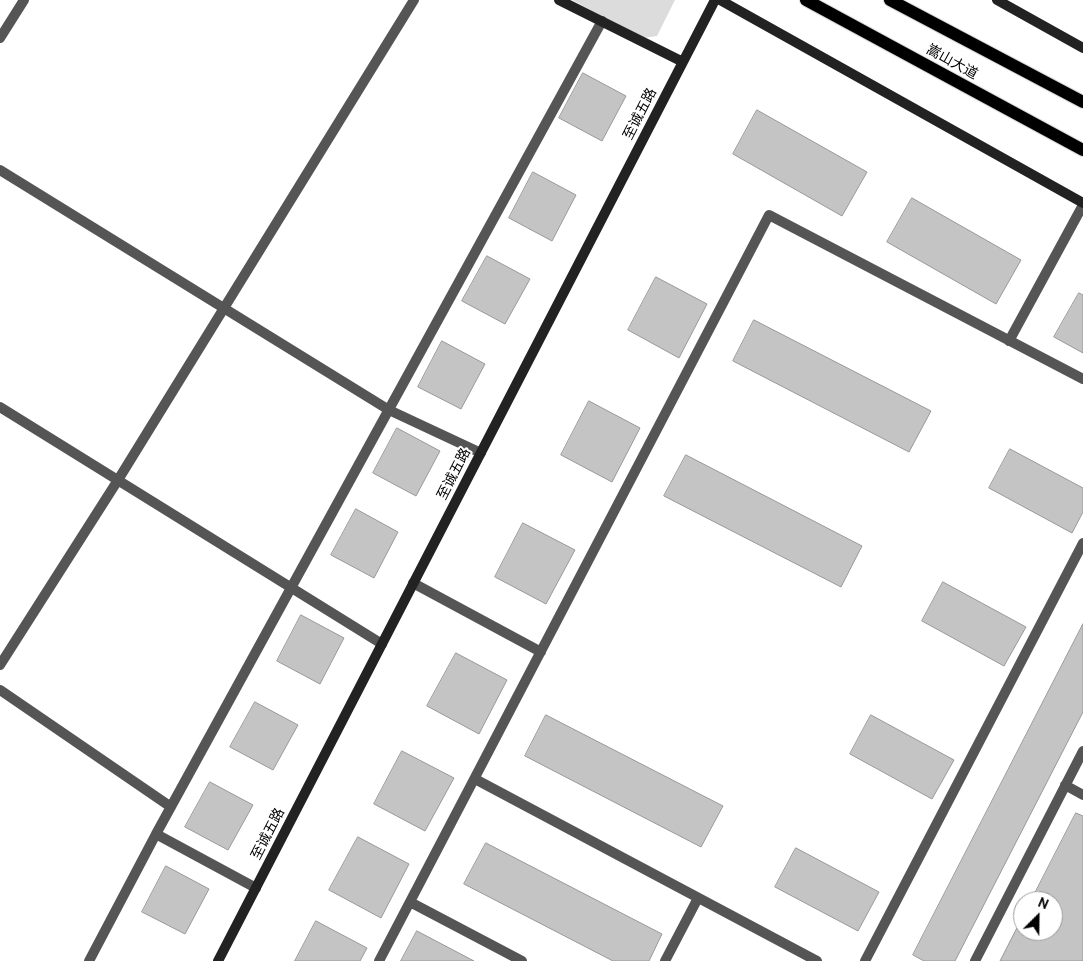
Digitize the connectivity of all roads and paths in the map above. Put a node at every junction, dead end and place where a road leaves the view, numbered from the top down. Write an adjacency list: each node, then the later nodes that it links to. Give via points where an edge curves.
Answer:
1 (24, 0): 10 (lane)
2 (414, 0): 17 (lane)
3 (559, 0): 9 (street)
4 (715, 0): 12 (street, 至诚五路)
5 (720, 0): 16 (street)
6 (806, 0): 14 (main road, 嵩山大道)
7 (890, 0): 13 (main road, 嵩山大道)
8 (997, 0): 11 (street)
9 (602, 21): 12 (street); 21 (lane)
10 (0, 38)
11 (1083, 48)
12 (683, 62): 22 (street, 至诚五路)
13 (1083, 102)
14 (1083, 150)
15 (0, 170): 17 (lane)
16 (1083, 204): 18 (lane)
17 (224, 309): 21 (lane); 23 (lane)
18 (1009, 341): 19 (lane); 28 (lane, via 769,215)
19 (1083, 379)
20 (0, 407): 23 (lane)
21 (388, 410): 22 (lane); 26 (lane)
22 (480, 453): 25 (street, 至诚五路)
23 (118, 480): 26 (lane); 29 (lane)
24 (1083, 543): 46 (lane)
25 (413, 583): 27 (street, 至诚五路); 28 (lane)
26 (291, 588): 27 (lane); 35 (lane)
27 (382, 644): 37 (street, 至诚五路)
28 (541, 652): 32 (lane)
29 (0, 665)
30 (0, 690): 35 (lane)
31 (1083, 751): 33 (lane)
32 (474, 779): 38 (lane); 39 (lane)
33 (1065, 785): 34 (lane); 47 (lane)
34 (1083, 794)
35 (171, 807): 36 (lane)
36 (156, 834): 37 (lane); 40 (lane)
37 (256, 888): 41 (street, 至诚五路)
38 (698, 898): 44 (lane); 45 (lane)
39 (410, 902): 42 (lane); 43 (lane)
40 (89, 961)
41 (218, 961)
42 (379, 961)
43 (522, 961)
44 (665, 961)
45 (817, 961)
46 (865, 961)
47 (975, 961)

